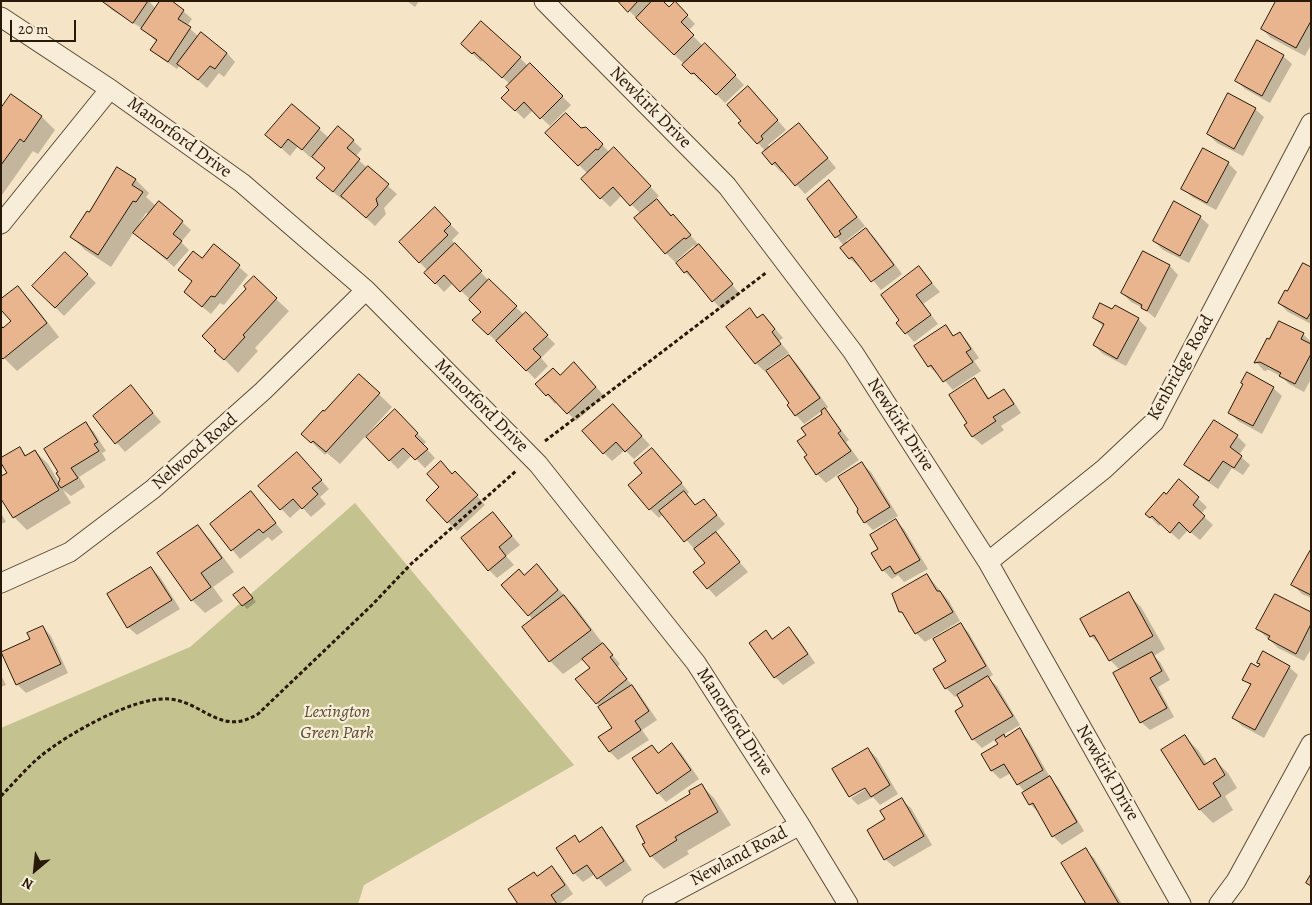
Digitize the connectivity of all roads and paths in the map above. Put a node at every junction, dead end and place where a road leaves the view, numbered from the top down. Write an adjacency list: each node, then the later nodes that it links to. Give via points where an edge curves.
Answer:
1 (544, 1): 10 (street, Newkirk Drive, via 727,186 853,352)
2 (1, 17): 3 (street, Manorford Drive)
3 (110, 89): 5 (street); 7 (street, Manorford Drive, via 242,183)
4 (1311, 122): 10 (street, Kenbridge Road, via 1154,422 1104,469)
5 (1, 224)
6 (766, 273): 8 (path)
7 (366, 290): 11 (street, Nelwood Road, via 263,391 153,489 70,552); 14 (street, Manorford Drive, via 538,464 696,663)
8 (545, 441)
9 (518, 468): 13 (path, via 411,564 372,605 247,721 228,722 170,699 144,701 65,738 40,756)
10 (988, 562): 17 (street, Newkirk Drive)
11 (1, 583)
12 (1311, 744): 18 (street, via 1236,881)
13 (1, 796)
14 (800, 824): 15 (street, Newland Road); 16 (street, Manorford Drive)
15 (652, 904)
16 (848, 904)
17 (1181, 904)
18 (1219, 904)

